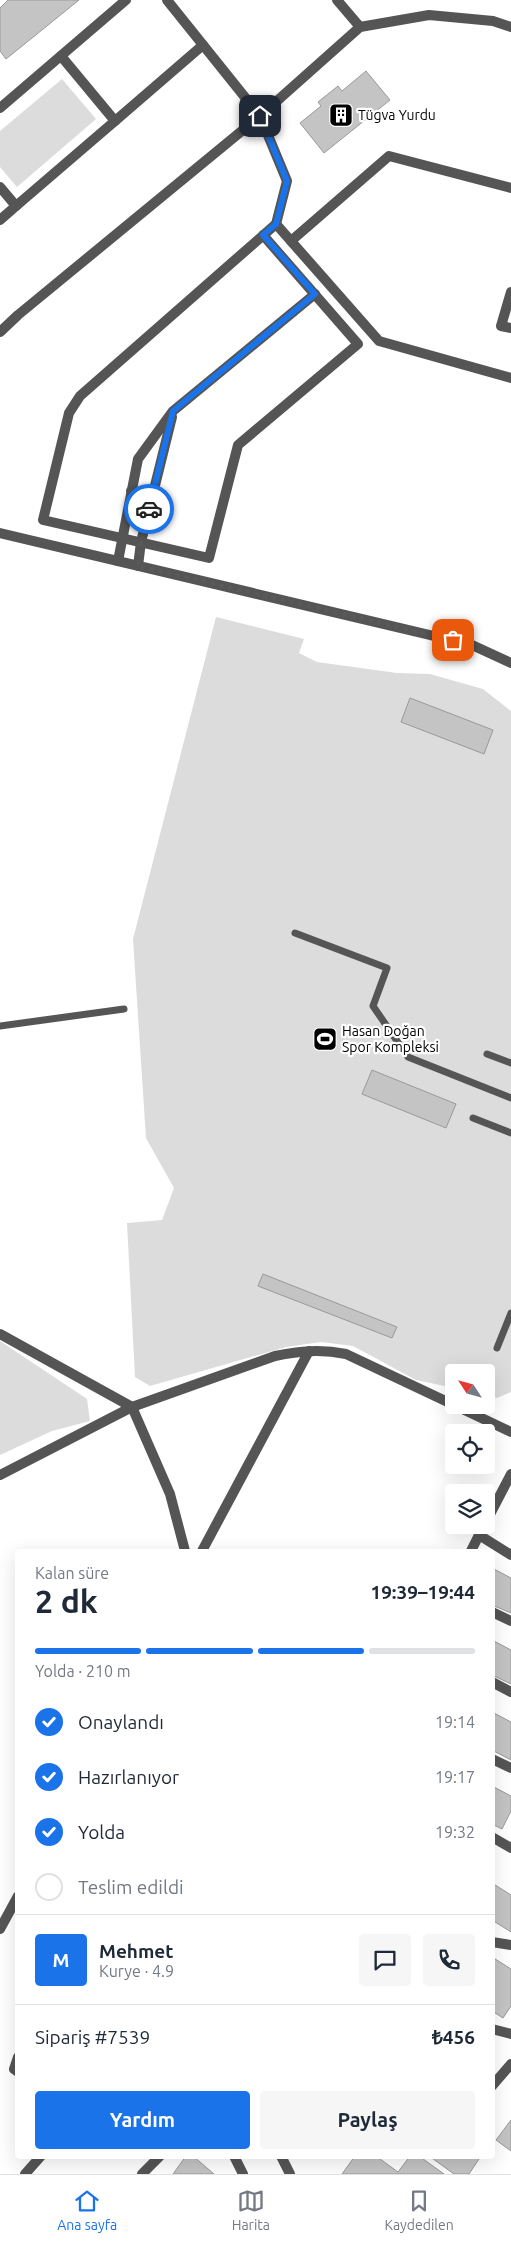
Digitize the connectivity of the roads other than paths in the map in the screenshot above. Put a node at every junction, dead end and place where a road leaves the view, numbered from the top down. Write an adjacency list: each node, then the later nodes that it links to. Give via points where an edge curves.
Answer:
1 (126, 0): 7 (street)
2 (167, 0): 6 (street)
3 (337, 0): 5 (street)
4 (511, 26): 5 (street, via 493,21 428,15)
5 (360, 27): 9 (street)
6 (203, 45): 9 (street); 10 (street)
7 (61, 56): 8 (street); 10 (street)
8 (0, 108)
9 (260, 116): 15 (street, via 287,181); 21 (street)
10 (115, 121): 13 (street)
11 (0, 187): 13 (street)
12 (511, 188): 17 (street, via 389,156)
13 (16, 206): 14 (street)
14 (0, 220)
15 (276, 224): 16 (street); 17 (street)
16 (263, 235): 19 (street); 27 (street, via 80,396 69,412 43,520)
17 (291, 241): 22 (street, via 379,340)
18 (511, 292): 20 (street, via 501,326)
19 (315, 294): 23 (street); 28 (street, via 358,344 238,444 209,558)
20 (511, 328)
21 (0, 332)
22 (511, 378)
23 (173, 411): 24 (street, via 138,459); 25 (street)
24 (131, 491): 25 (street); 27 (street)
25 (152, 496): 28 (street)
26 (0, 534): 29 (street)
27 (121, 538): 28 (street); 29 (street)
28 (141, 542): 30 (street)
29 (118, 561): 30 (street)
30 (138, 566): 31 (street, via 472,644)
31 (511, 663)
32 (295, 933): 37 (lane, via 387,968 373,1006 408,1057)
33 (124, 1009): 34 (lane)
34 (0, 1026)
35 (487, 1054): 36 (lane)
36 (511, 1063)
37 (511, 1098)
38 (473, 1118): 39 (lane)
39 (511, 1133)
40 (511, 1313): 42 (lane)
41 (0, 1334): 45 (street)
42 (497, 1348)
43 (309, 1351): 44 (street, via 346,1354); 45 (street, via 275,1356); 53 (street)
44 (445, 1401)
45 (132, 1407): 48 (street); 52 (street, via 170,1494)
46 (473, 1414): 47 (street)
47 (511, 1432)
48 (0, 1474)
49 (511, 1474): 50 (street)
50 (495, 1505)
51 (479, 1535): 54 (street); 55 (street)
52 (184, 1549)
53 (203, 1549)
54 (472, 1549)
55 (511, 1554)
56 (495, 1613): 57 (street)
57 (511, 1621)
58 (495, 1684): 59 (street)
59 (511, 1692)
60 (495, 1760): 61 (street)
61 (511, 1768)
62 (495, 1839): 63 (street)
63 (511, 1848)
64 (15, 1902): 65 (street)
65 (0, 1929)
66 (495, 1942): 67 (street)
67 (511, 1945)
68 (495, 2030): 69 (street)
69 (511, 2034)
70 (511, 2064): 71 (street)
71 (495, 2083)
72 (38, 2159): 76 (street)
73 (157, 2159): 77 (street)
74 (236, 2159): 78 (street)
75 (282, 2159): 79 (street)
76 (25, 2174)
77 (142, 2174)
78 (243, 2174)
79 (290, 2174)

